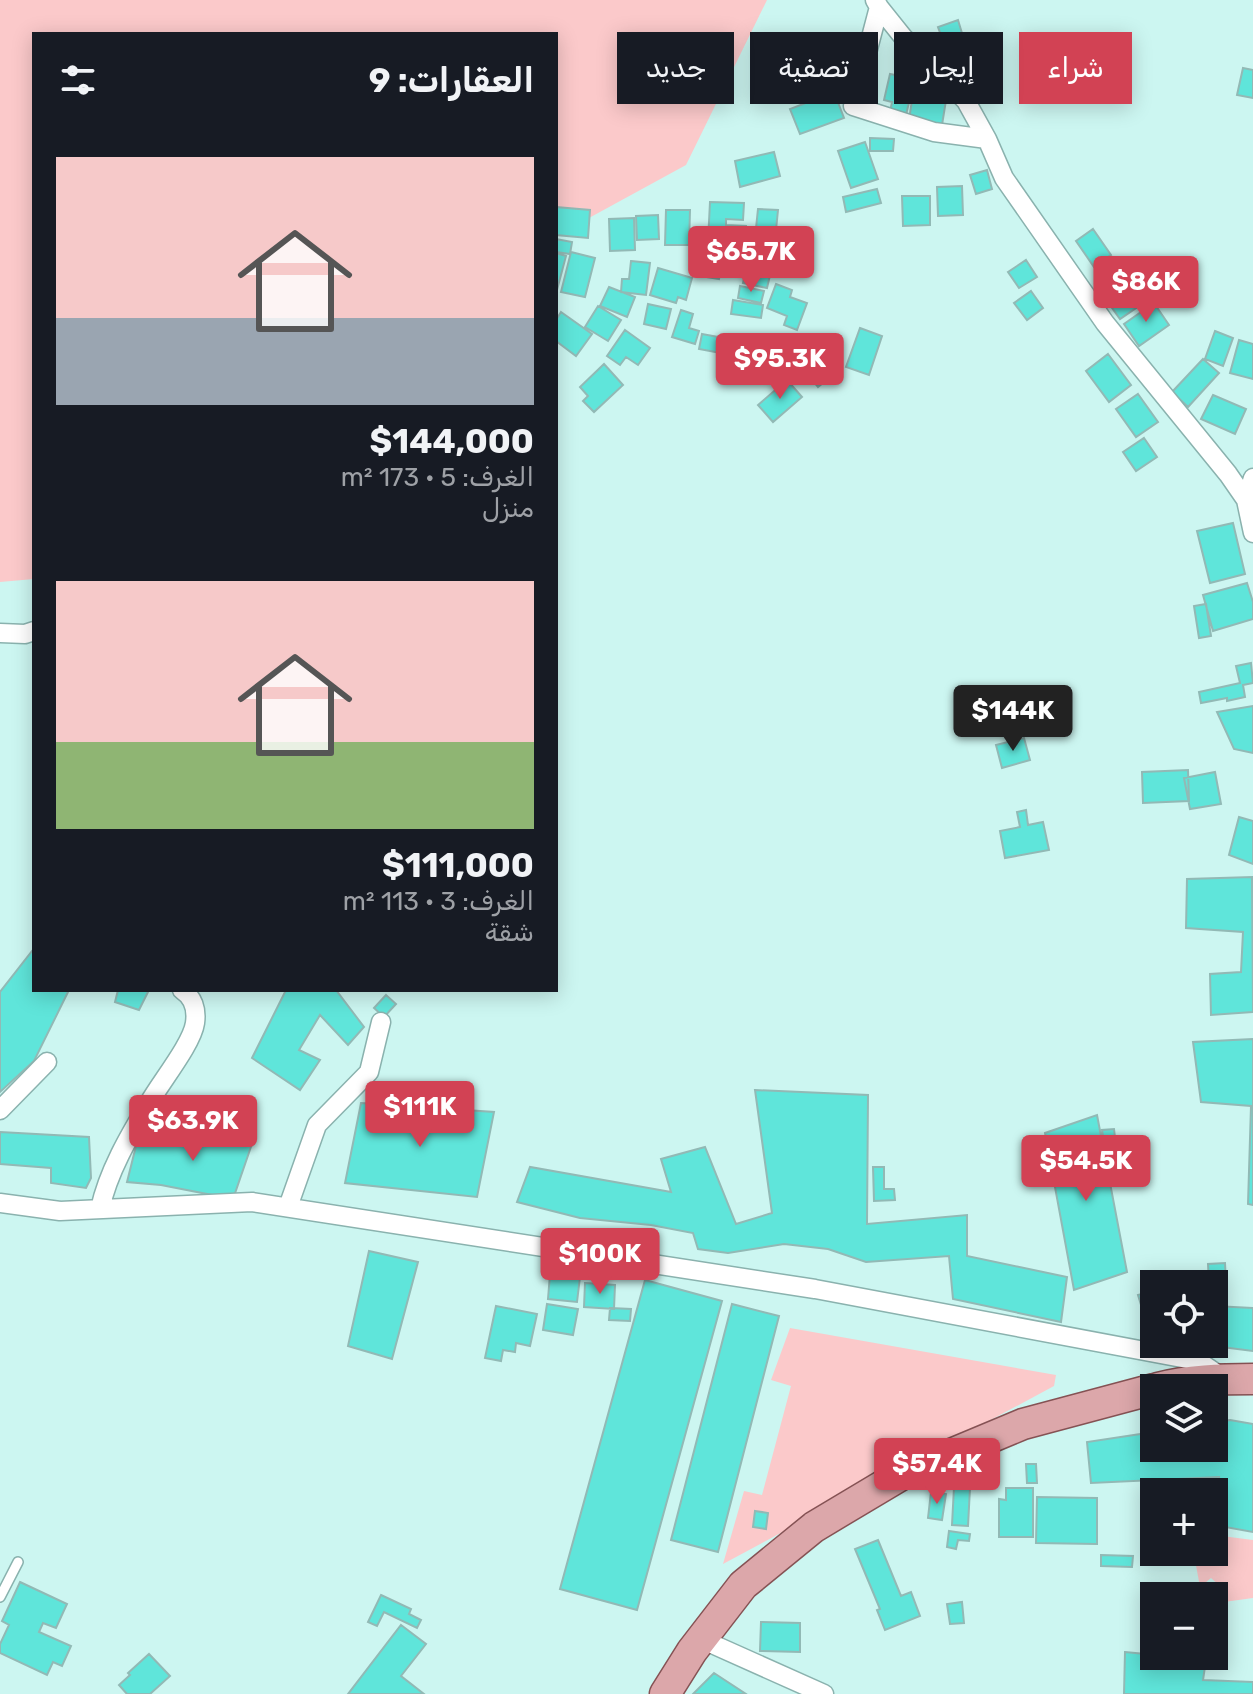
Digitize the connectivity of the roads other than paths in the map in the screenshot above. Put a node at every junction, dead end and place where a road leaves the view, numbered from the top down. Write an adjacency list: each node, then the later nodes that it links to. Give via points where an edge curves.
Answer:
1 (877, 4): 2 (street, via 966,101); 2 (street, via 853,106 934,132)
2 (987, 139): 4 (street, via 1004,178 1105,323)
3 (1253, 478): 4 (street)
4 (1246, 500): 5 (street)
5 (1253, 533)
6 (32, 632): 7 (street)
7 (0, 633)
8 (185, 992): 14 (street, via 194,1004 195,1024 115,1167)
9 (381, 1022): 13 (street, via 369,1072 317,1125)
10 (47, 1062): 11 (street)
11 (0, 1110)
12 (0, 1203): 14 (street, via 60,1211)
13 (288, 1207): 14 (street, via 252,1202); 15 (street, via 831,1292 1198,1361)
14 (100, 1209)
15 (1239, 1379)
16 (1140, 1392): 19 (main road, via 1023,1424 901,1475 814,1527 743,1585)
17 (18, 1562): 18 (lane)
18 (0, 1597)
19 (701, 1639): 20 (main road); 21 (street)
20 (665, 1694)
21 (824, 1694)

